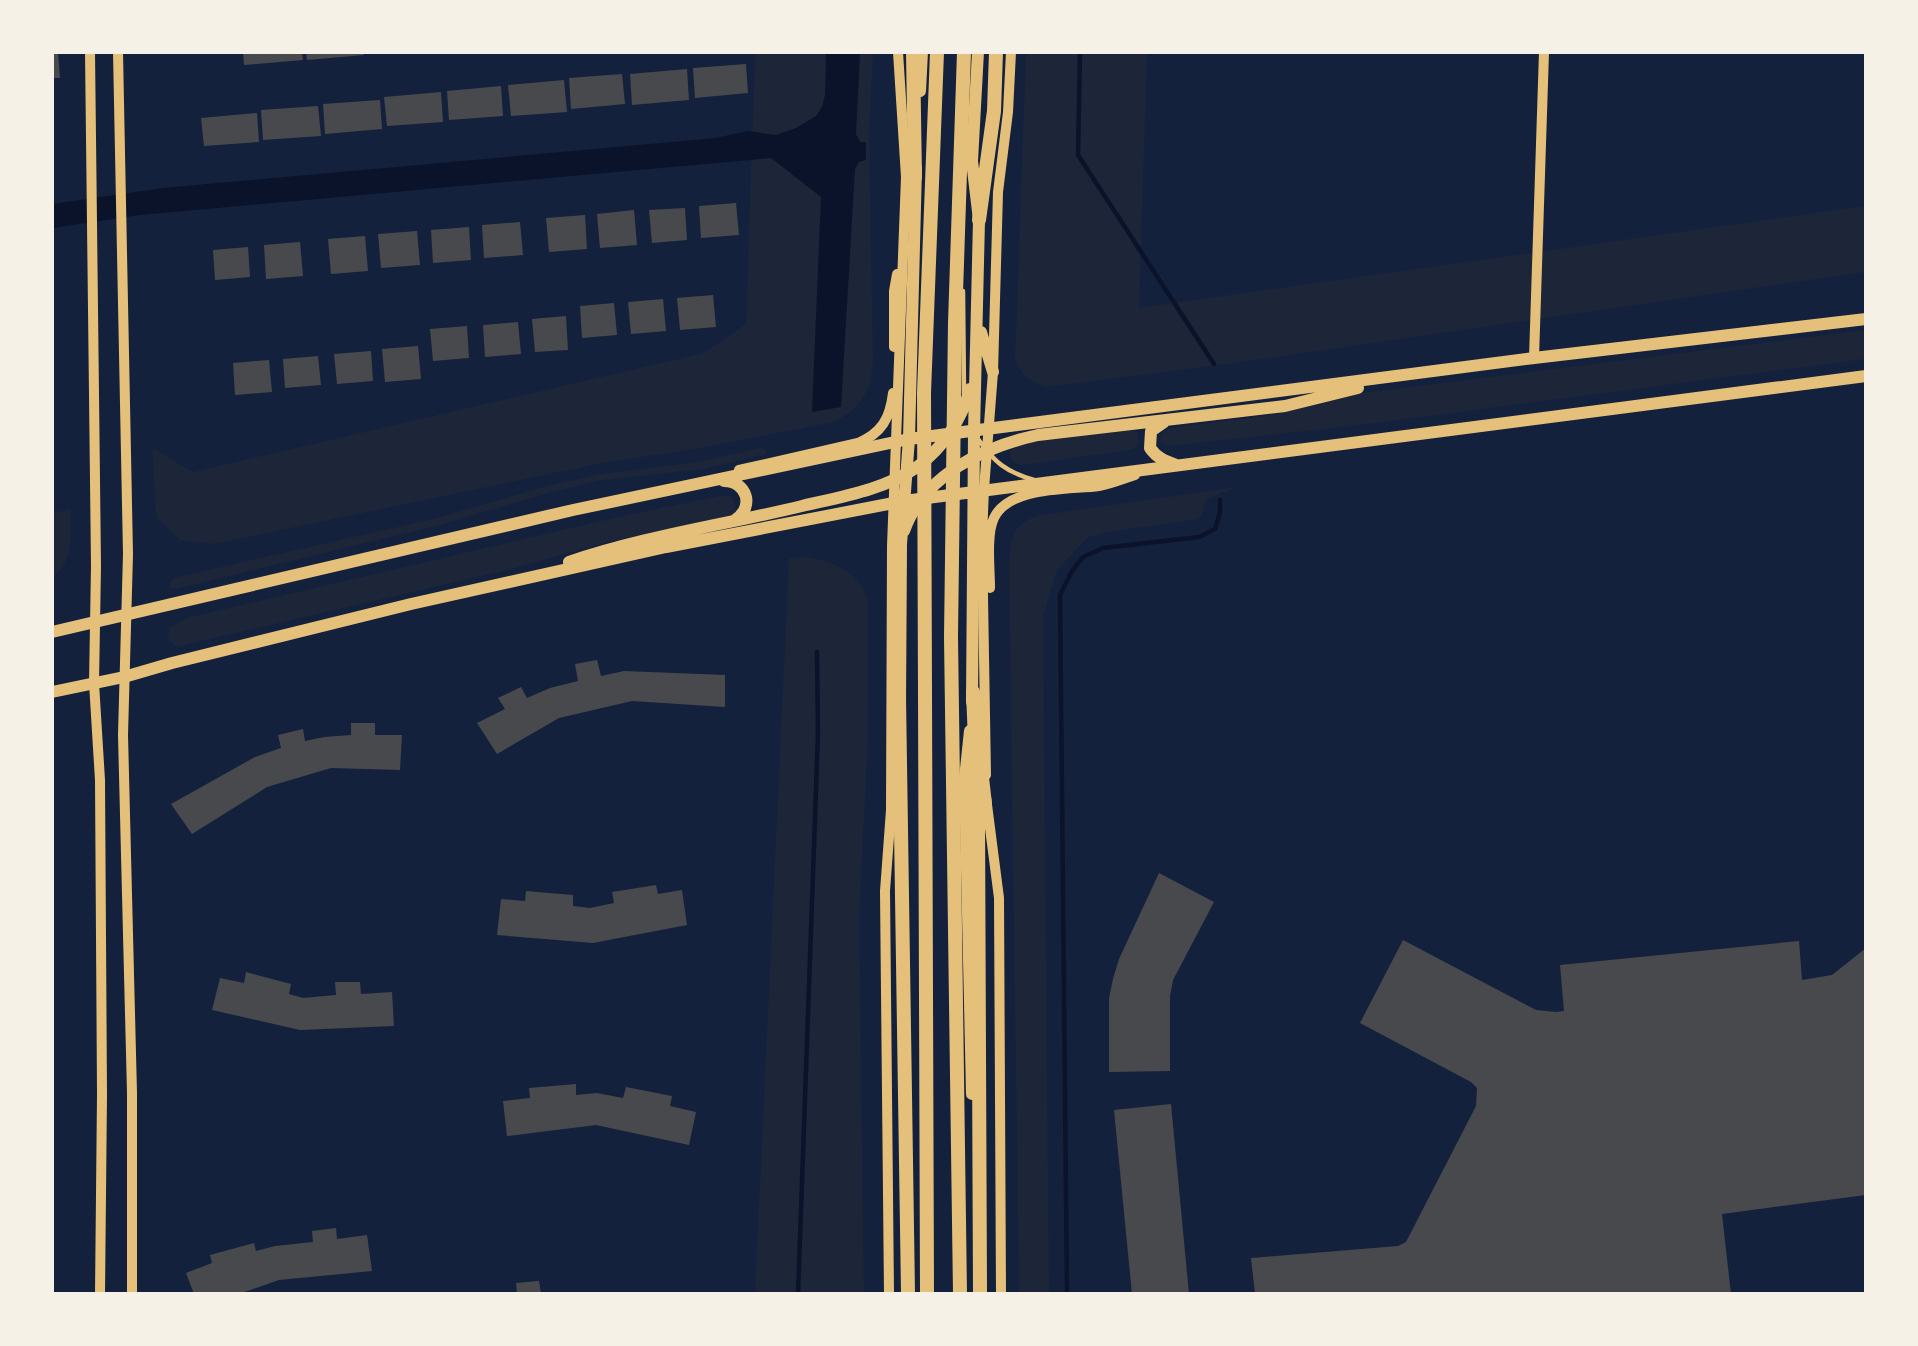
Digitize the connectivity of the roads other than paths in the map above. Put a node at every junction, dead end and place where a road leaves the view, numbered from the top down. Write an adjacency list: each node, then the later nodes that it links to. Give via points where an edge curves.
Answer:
1 (90, 52): 51 (street)
2 (118, 52): 50 (street)
3 (898, 52): 15 (street, via 906,177)
4 (913, 52): 13 (highway)
5 (922, 52): 13 (main road)
6 (937, 52): 65 (highway, via 924,393)
7 (964, 52): 66 (highway, via 951,637)
8 (971, 52): 26 (lane, via 962,322)
9 (978, 52): 14 (main road, via 972,161)
10 (996, 52): 14 (highway, via 994,111)
11 (1011, 52): 16 (street, via 1009,112 998,191)
12 (1544, 52): 20 (street)
13 (915, 177): 15 (street); 31 (main road)
14 (979, 220): 17 (main road)
15 (904, 240): 25 (street, via 894,291); 31 (street)
16 (995, 309): 19 (street); 21 (street)
17 (976, 310): 19 (main road); 23 (main road)
18 (1866, 318): 20 (main road)
19 (983, 342): 21 (main road); 23 (street)
20 (1534, 358): 22 (main road)
21 (993, 372): 28 (street)
22 (1422, 373): 27 (main road, via 1285,406); 28 (main road)
23 (975, 374): 26 (main road); 29 (main road)
24 (1866, 376): 34 (main road)
25 (893, 394): 31 (lane); 39 (street, via 890,414 870,438)
26 (965, 405): 29 (lane); 30 (main road)
27 (1171, 419): 32 (main road, via 1038,435); 34 (main road, via 1152,431 1150,448)
28 (989, 430): 29 (main road); 32 (street)
29 (974, 432): 30 (main road); 32 (lane); 33 (main road)
30 (948, 435): 31 (main road); 36 (main road, via 930,455)
31 (903, 441): 36 (main road); 37 (main road)
32 (987, 452): 33 (main road); 38 (lane, via 1005,470); 40 (street)
33 (974, 457): 40 (main road); 41 (main road, via 946,473)
34 (1178, 466): 35 (main road)
35 (1161, 468): 38 (main road); 44 (street, via 1102,485 1013,498 993,518)
36 (901, 475): 42 (main road); 43 (main road, via 852,494)
37 (712, 481): 39 (main road); 43 (main road, via 730,481 746,494 743,515)
38 (1042, 482): 40 (main road)
39 (677, 488): 50 (main road)
40 (979, 490): 41 (main road); 44 (lane); 53 (street); 57 (main road)
41 (924, 498): 42 (main road); 45 (main road)
42 (899, 502): 45 (main road); 47 (main road)
43 (732, 522): 47 (main road, via 617,546)
44 (990, 535): 53 (street)
45 (896, 545): 46 (main road); 48 (street); 49 (main road)
46 (895, 575): 48 (street); 49 (main road)
47 (509, 583): 54 (main road)
48 (891, 596): 62 (street, via 891,810 885,891)
49 (900, 614): 58 (main road)
50 (127, 616): 51 (main road); 54 (street)
51 (96, 623): 52 (main road); 55 (street)
52 (52, 632)
53 (984, 640): 57 (street); 59 (street)
54 (124, 677): 55 (main road); 61 (street)
55 (94, 683): 56 (main road); 60 (street, via 100,780)
56 (52, 692)
57 (973, 692): 59 (highway); 67 (main road, via 965,778)
58 (898, 697): 63 (highway); 64 (main road, via 906,767)
59 (982, 809): 67 (highway); 68 (street, via 999,898)
60 (100, 1293)
61 (132, 1293)
62 (889, 1293)
63 (908, 1293)
64 (915, 1293)
65 (927, 1293)
66 (960, 1293)
67 (979, 1293)
68 (1001, 1293)

